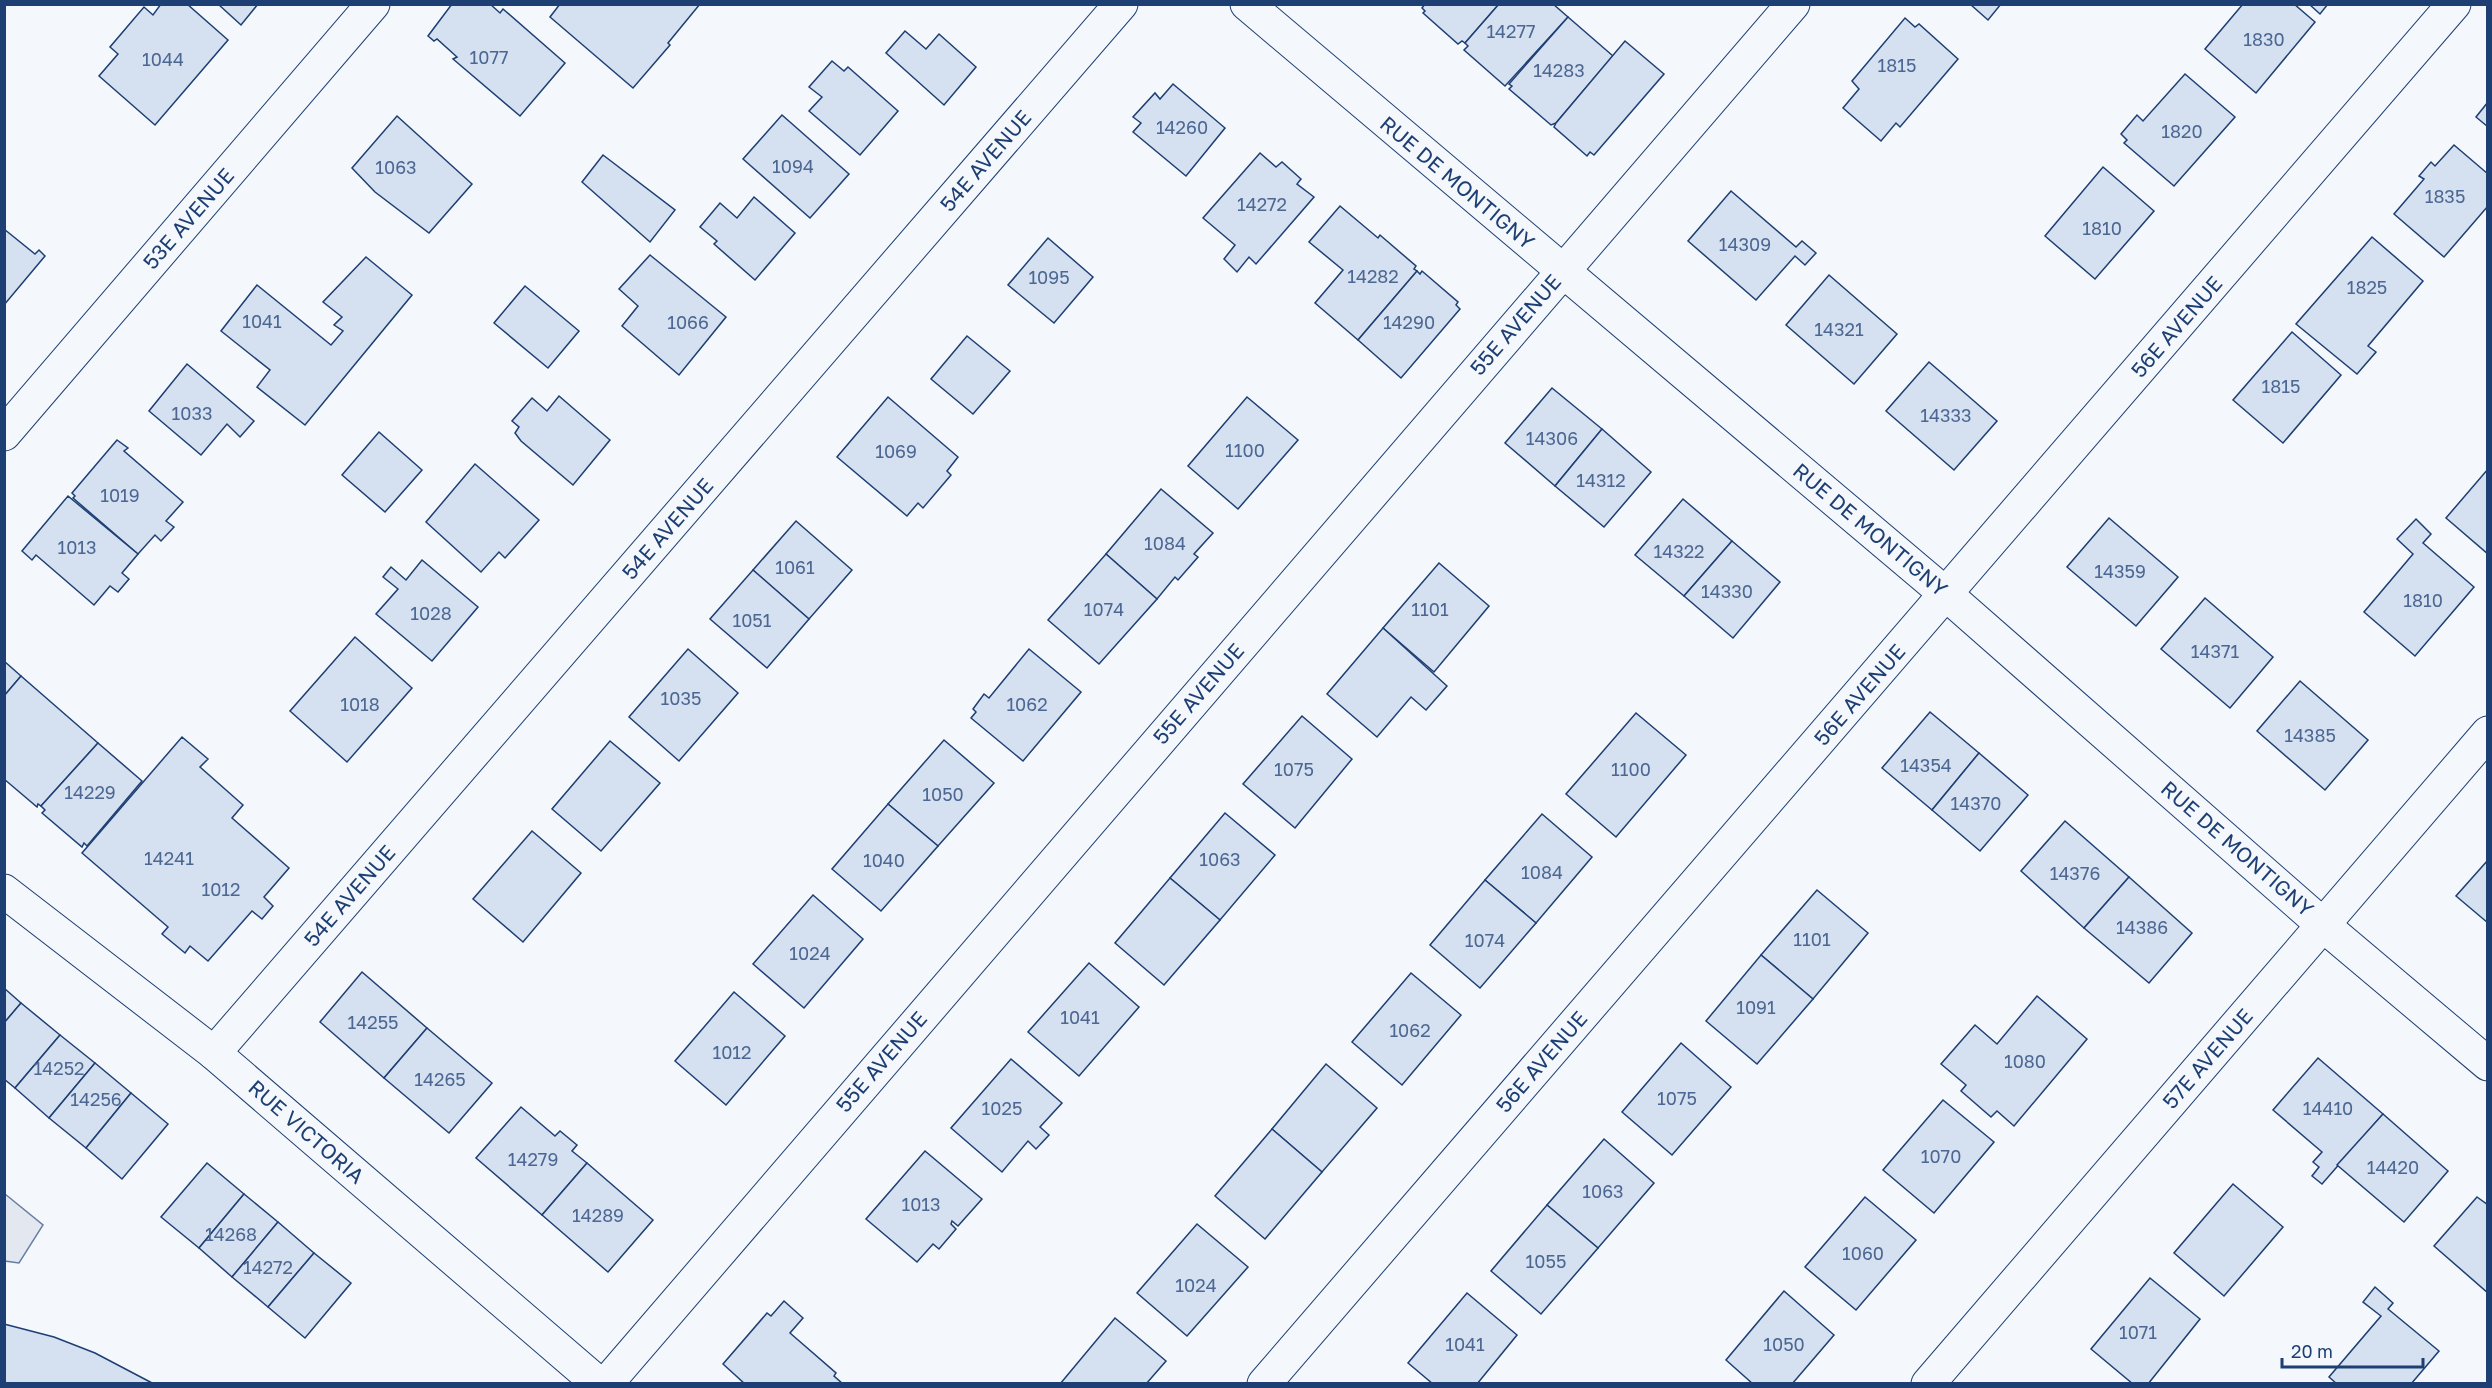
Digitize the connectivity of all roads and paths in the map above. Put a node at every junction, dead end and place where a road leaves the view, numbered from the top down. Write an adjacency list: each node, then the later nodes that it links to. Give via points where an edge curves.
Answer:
1 (373, 4): 7 (street, 53E AVENUE)
2 (1121, 4): 12 (street, 54E AVENUE)
3 (1247, 4): 6 (street, RUE DE MONTIGNY)
4 (1793, 4): 6 (street, 55E AVENUE)
5 (2454, 4): 8 (street, 56E AVENUE)
6 (1562, 272): 8 (street, RUE DE MONTIGNY); 15 (street, 55E AVENUE)
7 (4, 434)
8 (1947, 595): 11 (street, RUE DE MONTIGNY); 16 (street, 56E AVENUE)
9 (2487, 734): 11 (street, 57E AVENUE)
10 (4, 891): 12 (street, RUE VICTORIA)
11 (2323, 925): 13 (street, RUE DE MONTIGNY); 17 (street, 57E AVENUE)
12 (214, 1053): 14 (street, RUE VICTORIA)
13 (2487, 1064)
14 (600, 1383)
15 (606, 1383)
16 (1264, 1383)
17 (1928, 1383)

